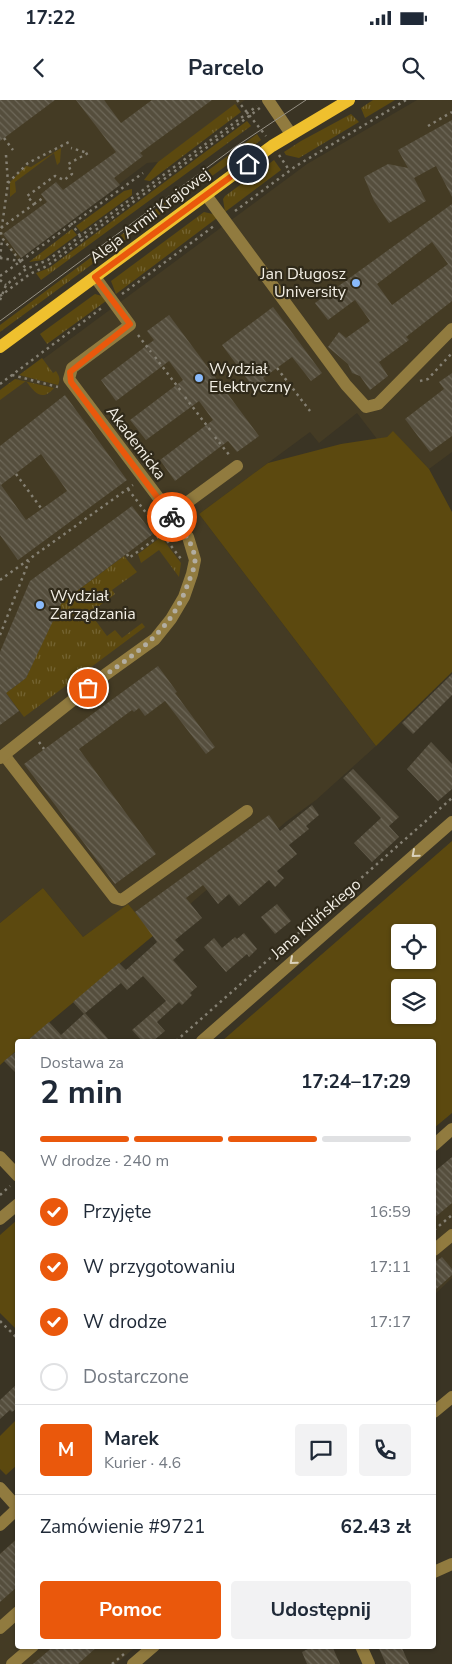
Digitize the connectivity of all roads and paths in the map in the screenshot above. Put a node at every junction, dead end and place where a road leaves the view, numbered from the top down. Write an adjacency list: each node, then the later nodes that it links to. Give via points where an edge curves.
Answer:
1 (349, 100): 6 (main road, Aleja Armii Krajowej)
2 (406, 100): 17 (path, via 296,166)
3 (265, 102): 6 (street); 20 (path); 22 (path)
4 (452, 112): 5 (path)
5 (428, 126)
6 (291, 134): 14 (main road, Aleja Armii Krajowej)
7 (4, 138): 10 (path)
8 (69, 142): 13 (path, via 28,163)
9 (71, 148): 16 (path, via 88,153 68,164 72,174 64,180 55,176 27,196)
10 (13, 150)
11 (6, 156): 13 (path)
12 (143, 173): 18 (path)
13 (8, 183): 19 (path)
14 (206, 195): 17 (street); 27 (main road, Aleja Armii Krajowej)
15 (43, 198): 16 (path)
16 (34, 204): 19 (path)
17 (224, 219): 33 (path); 35 (street, via 346,385 366,407 378,404)
18 (71, 224): 20 (path); 24 (path)
19 (1, 229): 21 (path)
20 (80, 236): 22 (path); 25 (path, via 44,262)
21 (1, 237): 23 (path); 24 (path)
22 (83, 240): 26 (path)
23 (0, 258): 24 (path)
24 (20, 261): 25 (path); 28 (path)
25 (26, 269): 26 (path); 29 (path)
26 (30, 274): 30 (path)
27 (95, 277): 33 (street); 36 (main road, Aleja Armii Krajowej)
28 (0, 278): 29 (path)
29 (6, 285): 30 (path)
30 (4, 293): 31 (path); 32 (path)
31 (0, 296)
32 (0, 300)
33 (112, 300): 34 (street); 40 (path)
34 (130, 324): 37 (path); 50 (street, Akademicka, via 72,368 69,379)
35 (452, 329)
36 (0, 347)
37 (151, 352)
38 (155, 357): 43 (path)
39 (277, 368): 45 (path)
40 (12, 375): 41 (path); 42 (path)
41 (0, 384)
42 (61, 390)
43 (181, 391)
44 (185, 397): 46 (path)
45 (310, 411)
46 (211, 432)
47 (215, 437): 48 (path)
48 (237, 466): 53 (street)
49 (16, 474): 52 (path)
50 (142, 478): 51 (path); 53 (street, Akademicka)
51 (128, 488): 54 (path); 56 (path)
52 (41, 508)
53 (170, 515): 60 (street, Akademicka, via 188,538 195,560 184,597 171,619 154,639)
54 (162, 534): 55 (path, via 129,558); 57 (path)
55 (127, 554)
56 (29, 559): 58 (path); 59 (path)
57 (185, 565)
58 (0, 580)
59 (0, 634)
60 (2, 757): 62 (street, via 116,898 122,900)
61 (452, 798): 64 (path)
62 (247, 811)
63 (452, 822): 65 (street, Jana Kilińskiego, one-way to 65)
64 (178, 1039)
65 (204, 1039)
66 (452, 1129): 67 (street)
67 (436, 1143)
68 (0, 1157): 69 (street)
69 (15, 1178)
70 (15, 1180): 71 (path)
71 (0, 1195)
72 (15, 1206): 74 (street)
73 (452, 1215): 75 (path)
74 (0, 1219)
75 (436, 1228)
76 (452, 1235): 77 (street)
77 (436, 1248)
78 (0, 1321): 79 (path)
79 (15, 1336)
80 (452, 1397): 81 (street)
81 (436, 1410)
82 (0, 1488): 83 (street)
83 (15, 1505)
84 (15, 1511): 85 (street)
85 (0, 1525)
86 (452, 1564): 87 (street)
87 (436, 1571)
88 (15, 1615): 89 (street)
89 (0, 1628)
90 (30, 1649): 94 (street)
91 (148, 1649): 93 (street)
92 (362, 1649): 95 (street)
93 (137, 1655)
94 (12, 1664)
95 (370, 1664)

